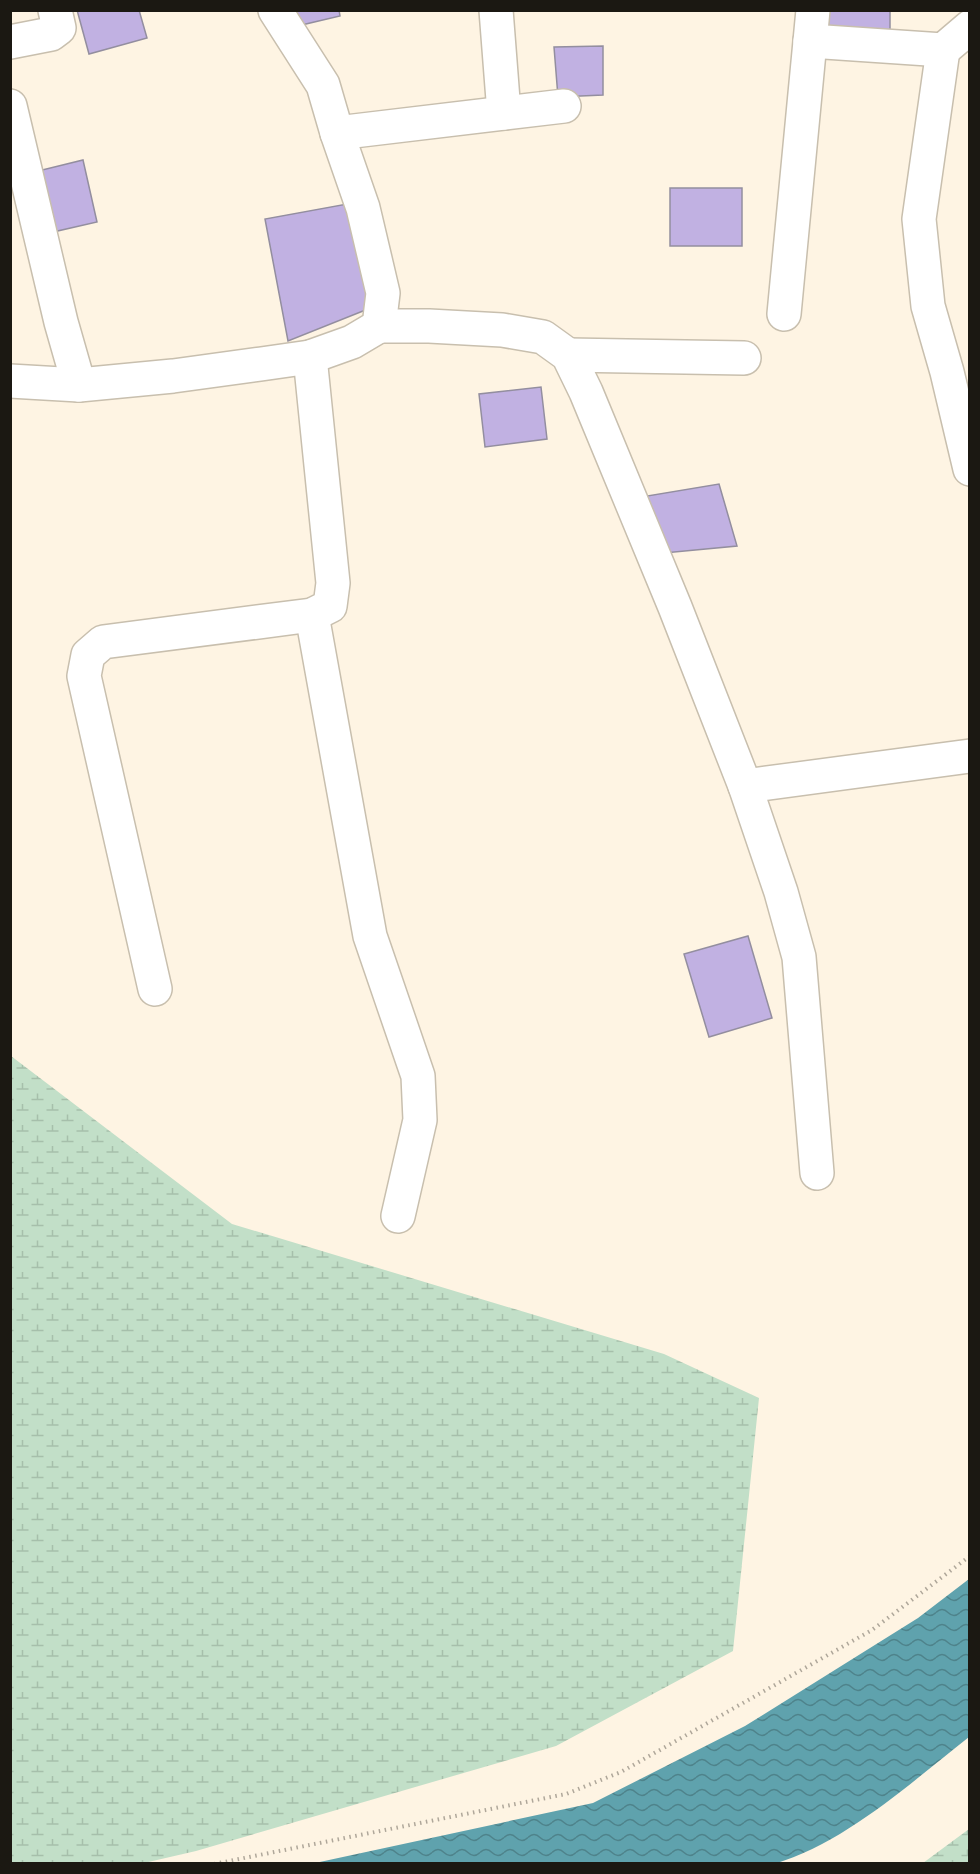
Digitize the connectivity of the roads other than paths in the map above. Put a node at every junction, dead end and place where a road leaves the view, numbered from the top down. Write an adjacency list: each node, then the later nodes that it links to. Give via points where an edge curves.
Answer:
1 (55, 10): 6 (street, via 59,28 51,34)
2 (275, 10): 11 (street, via 324,85)
3 (496, 10): 10 (street)
4 (812, 26): 7 (street); 12 (street)
5 (969, 27): 7 (street)
6 (10, 42)
7 (943, 50): 19 (street, via 919,219 928,306)
8 (10, 106): 18 (street)
9 (564, 106): 10 (street)
10 (504, 113): 11 (street)
11 (337, 133): 13 (street, via 363,208 383,293)
12 (784, 314)
13 (379, 326): 14 (street, via 502,330 543,337); 15 (street, via 352,342)
14 (568, 355): 16 (street); 22 (street, via 671,596)
15 (310, 357): 18 (street); 20 (street, via 333,583 330,606)
16 (744, 358)
17 (10, 381): 18 (street)
18 (79, 385)
19 (969, 469)
20 (312, 615): 23 (street, via 103,642 88,655 84,676); 25 (street, via 370,936 418,1076 420,1120)
21 (969, 756): 22 (street)
22 (745, 786): 24 (street, via 799,957)
23 (155, 990)
24 (817, 1173)
25 (398, 1216)

